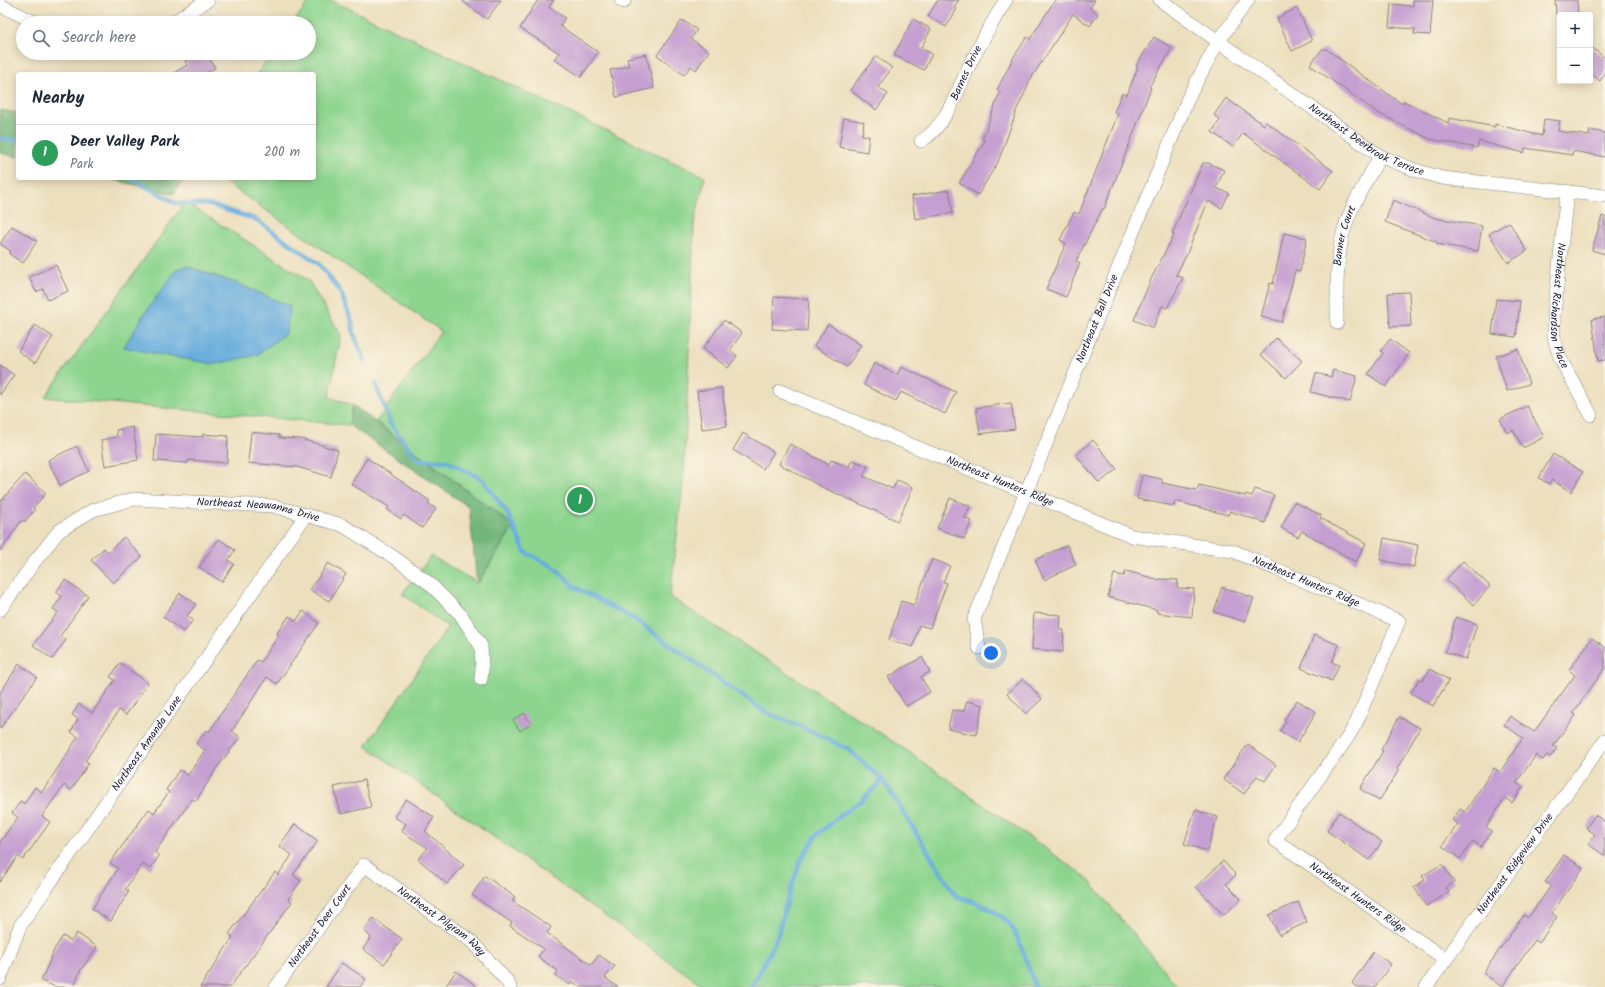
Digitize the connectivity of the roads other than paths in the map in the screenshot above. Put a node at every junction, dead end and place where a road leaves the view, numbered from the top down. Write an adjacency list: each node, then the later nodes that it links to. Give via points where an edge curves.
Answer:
1 (208, 0): 7 (street)
2 (1006, 0): 9 (street, Barnes Drive, via 983,38 941,122 929,137)
3 (1160, 0): 8 (street, Northeast Deerbrook Terrace)
4 (1248, 0): 8 (street, Northeast Ball Drive)
5 (0, 5): 6 (street)
6 (22, 16)
7 (183, 16)
8 (1218, 42): 10 (street, Northeast Deerbrook Terrace); 16 (street, Northeast Ball Drive, via 1189,96)
9 (921, 141)
10 (1380, 156): 11 (street, Northeast Deerbrook Terrace, via 1442,178); 13 (street, Banner Court, via 1349,217 1341,242)
11 (1567, 191): 12 (street, Northeast Deerbrook Terrace); 15 (street, Northeast Richardson Place, via 1554,315 1554,338 1561,360)
12 (1605, 196)
13 (1337, 323)
14 (780, 391): 16 (street, Northeast Hunters Ridge)
15 (1590, 415)
16 (1025, 493): 19 (street, Northeast Ball Drive, via 974,619); 23 (street, Northeast Hunters Ridge, via 1132,536 1232,551 1399,620 1348,738 1275,840)
17 (306, 515): 18 (street, Northeast Neawanna Drive, via 273,506 134,499 94,510 58,531); 20 (street, Northeast Neawanna Drive, via 342,525 429,582 460,615 481,646); 24 (street, Northeast Amanda Lane, via 20,926)
18 (0, 610)
19 (979, 648)
20 (480, 679)
21 (1605, 740): 23 (street, Northeast Ridgeview Drive)
22 (364, 865): 25 (street, Northeast Deer Court); 26 (street, Northeast Pilgram Way, via 471,941)
23 (1445, 959): 27 (street, Northeast Ridgeview Drive)
24 (0, 979)
25 (276, 987)
26 (510, 987)
27 (1426, 987)

